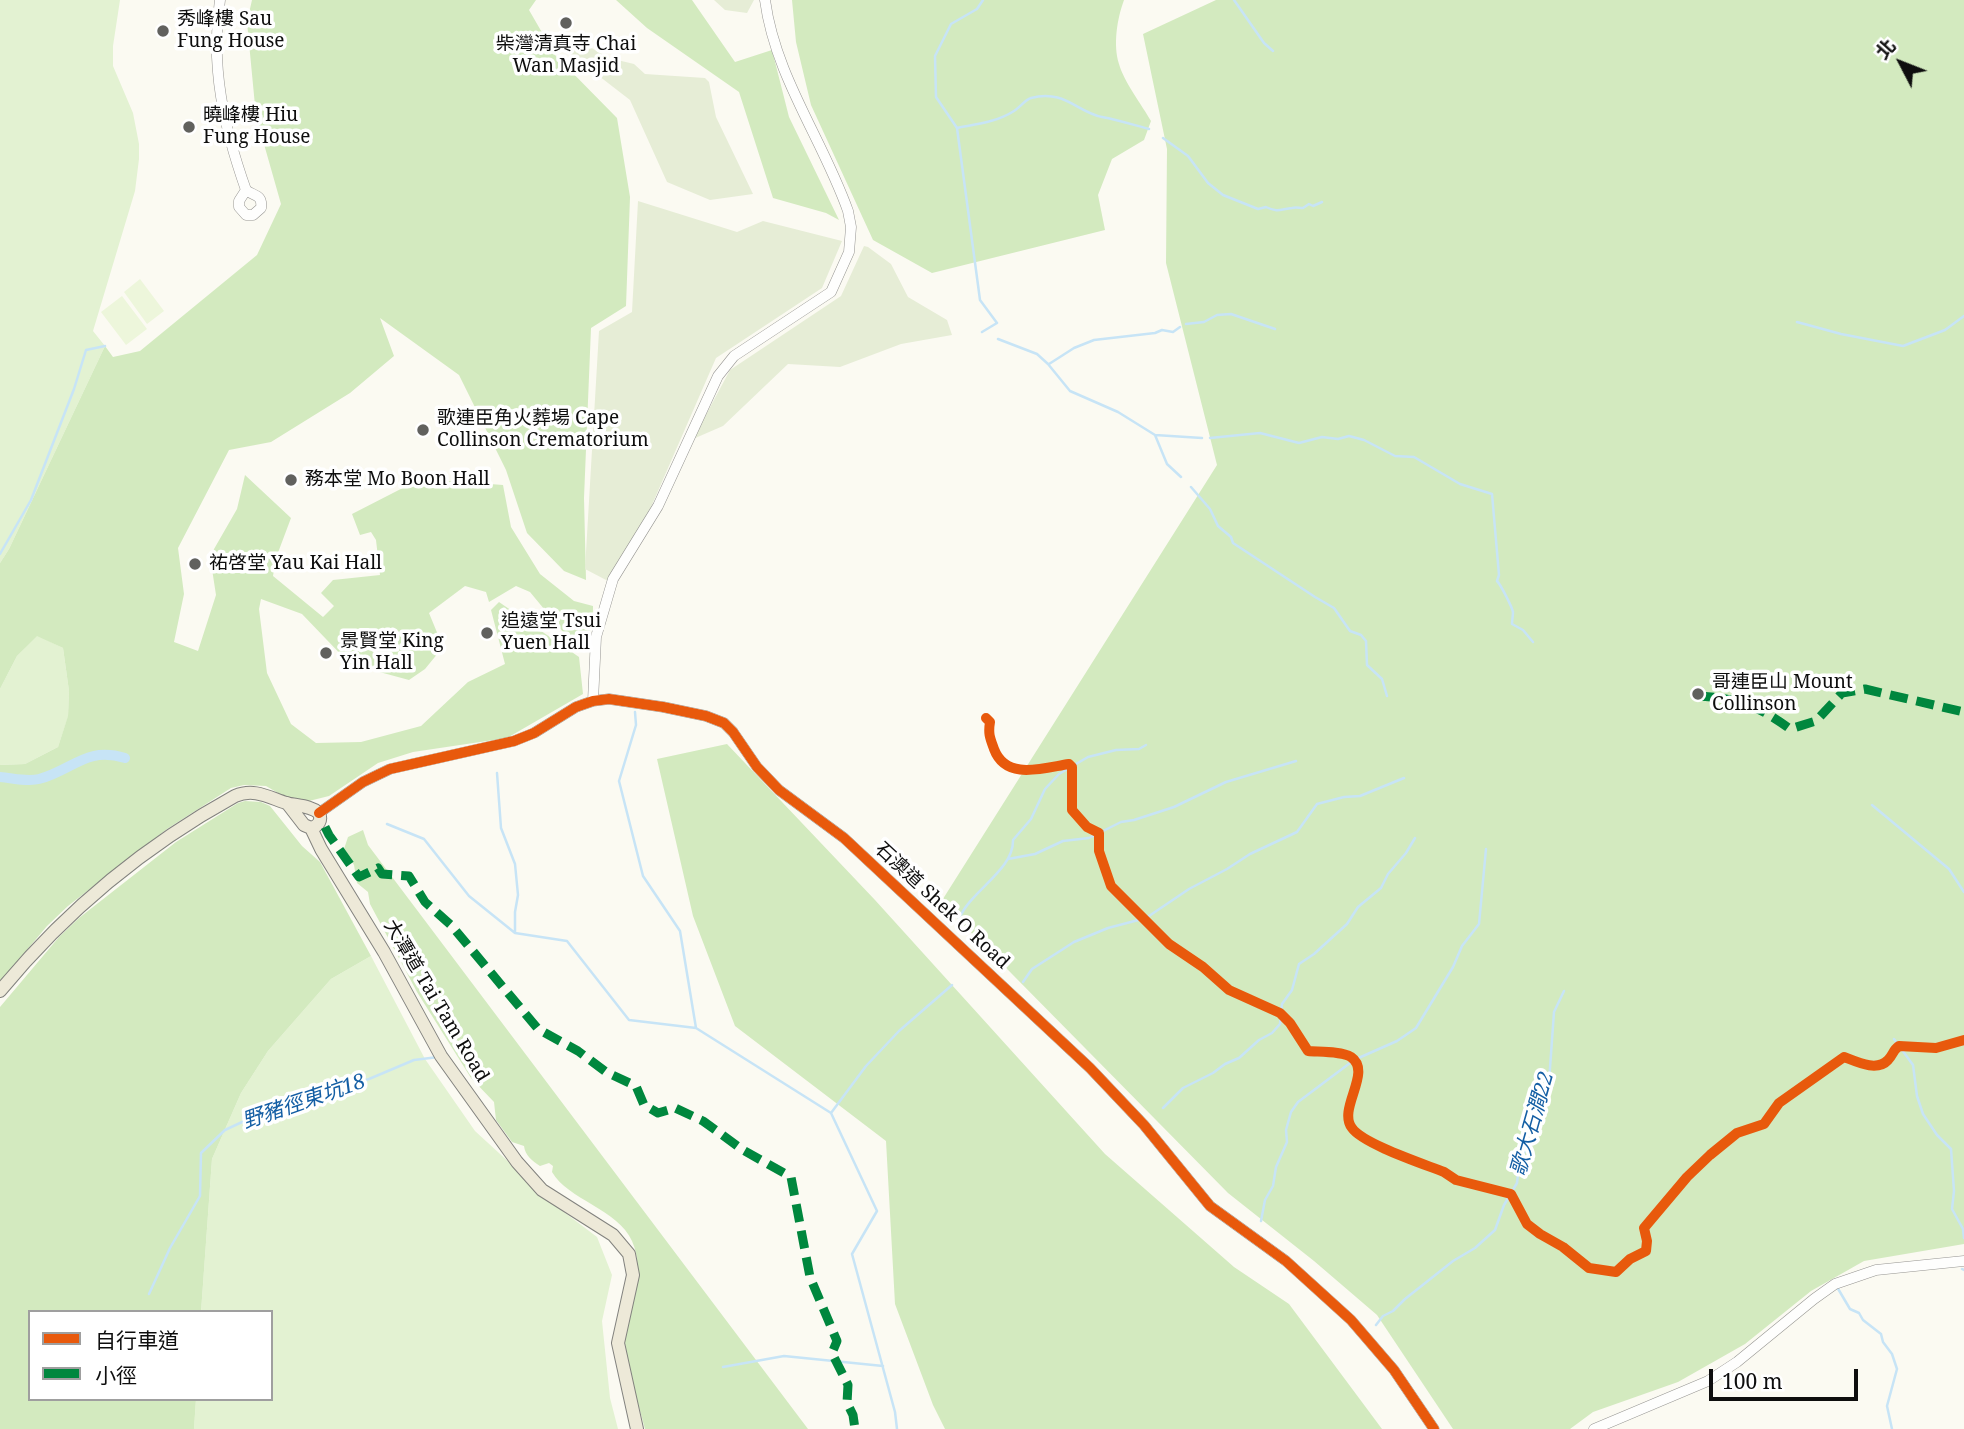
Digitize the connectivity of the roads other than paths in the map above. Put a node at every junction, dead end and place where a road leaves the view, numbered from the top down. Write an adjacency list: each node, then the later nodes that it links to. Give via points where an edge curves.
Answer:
1 (220, 0): 3 (street, via 218,81 226,128)
2 (765, 0): 4 (street, via 779,59 848,211 849,252 831,292 734,356 718,376 658,506 622,562 608,595 596,637)
3 (245, 188)
4 (593, 701): 6 (street, 石澳道 Shek O Road, via 514,741 390,769); 11 (street, 石澳道 Shek O Road, via 663,707 706,716 727,726 779,790 844,838 1090,1068 1210,1206 1286,1261 1351,1320 1394,1370)
5 (287, 803): 6 (main road); 7 (main road, 大潭道 Tai Tam Road); 8 (main road, via 263,794 240,793 172,835 73,913)
6 (315, 810): 7 (main road, via 303,812)
7 (306, 824): 10 (main road, 大潭道 Tai Tam Road, via 441,1056 517,1162 541,1190 613,1235 629,1254 633,1275 618,1343)
8 (0, 991)
9 (1964, 1261): 12 (street, via 1876,1270 1835,1284 1716,1376)
10 (637, 1429)
11 (1434, 1429)
12 (1594, 1429)

